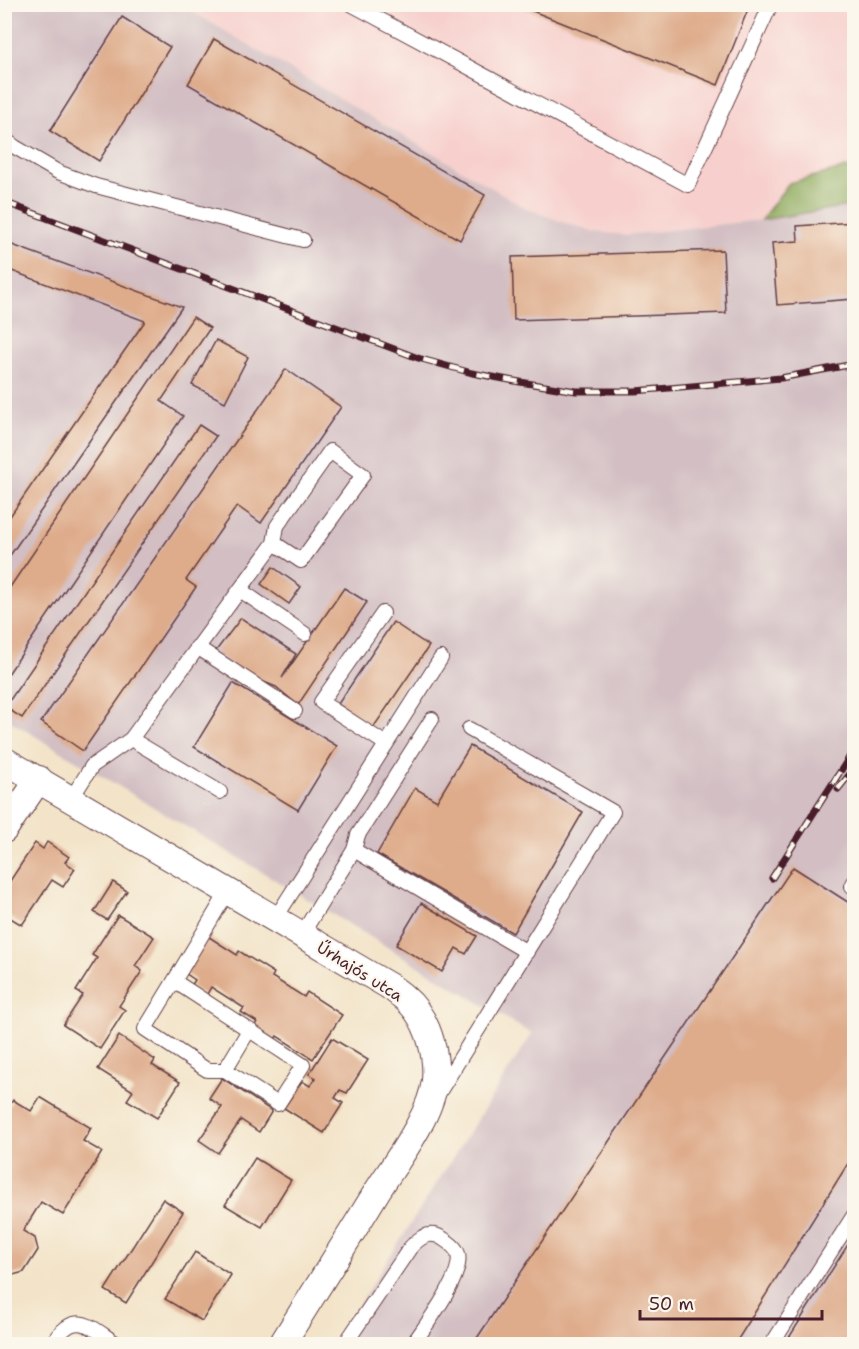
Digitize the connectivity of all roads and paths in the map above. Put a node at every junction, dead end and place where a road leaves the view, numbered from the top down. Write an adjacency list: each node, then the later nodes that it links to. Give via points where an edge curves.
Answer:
1 (351, 4): 2 (lane, via 688,185)
2 (771, 4)
3 (4, 139): 4 (lane, via 57,172 96,186)
4 (303, 240)
5 (274, 543): 5 (lane, via 277,526 330,451 363,475 301,561); 6 (lane)
6 (240, 590): 8 (lane); 9 (lane)
7 (383, 613): 15 (lane, via 321,702)
8 (305, 634)
9 (197, 647): 11 (lane); 14 (lane)
10 (441, 658): 15 (lane)
11 (295, 711)
12 (432, 719): 21 (lane, via 358,835)
13 (469, 729): 25 (lane, via 613,812)
14 (131, 739): 18 (lane); 19 (lane, via 92,766)
15 (386, 744): 23 (lane)
16 (4, 760): 17 (street, Űrhajós utca)
17 (39, 779): 19 (street, Űrhajós utca); 20 (street)
18 (219, 792)
19 (71, 799): 22 (street, Űrhajós utca)
20 (4, 830)
21 (354, 850): 24 (lane); 25 (lane)
22 (228, 891): 23 (street, Űrhajós utca); 26 (lane)
23 (281, 903): 24 (street, Űrhajós utca)
24 (302, 934): 29 (street, Űrhajós utca, via 389,986 417,1011 433,1047 436,1065 431,1100)
25 (527, 952): 29 (lane)
26 (174, 981): 27 (lane); 28 (lane, via 146,1029 207,1070)
27 (249, 1030): 28 (lane); 28 (lane, via 303,1065 278,1104)
28 (225, 1070)
29 (412, 1137): 33 (street, Űrhajós utca)
30 (855, 1215): 36 (lane)
31 (52, 1344): 32 (lane, via 65,1327 79,1322)
32 (117, 1344)
33 (282, 1344)
34 (345, 1344): 35 (lane, via 410,1248 427,1235 439,1236 458,1252 459,1264 455,1277)
35 (413, 1344)
36 (772, 1344)

